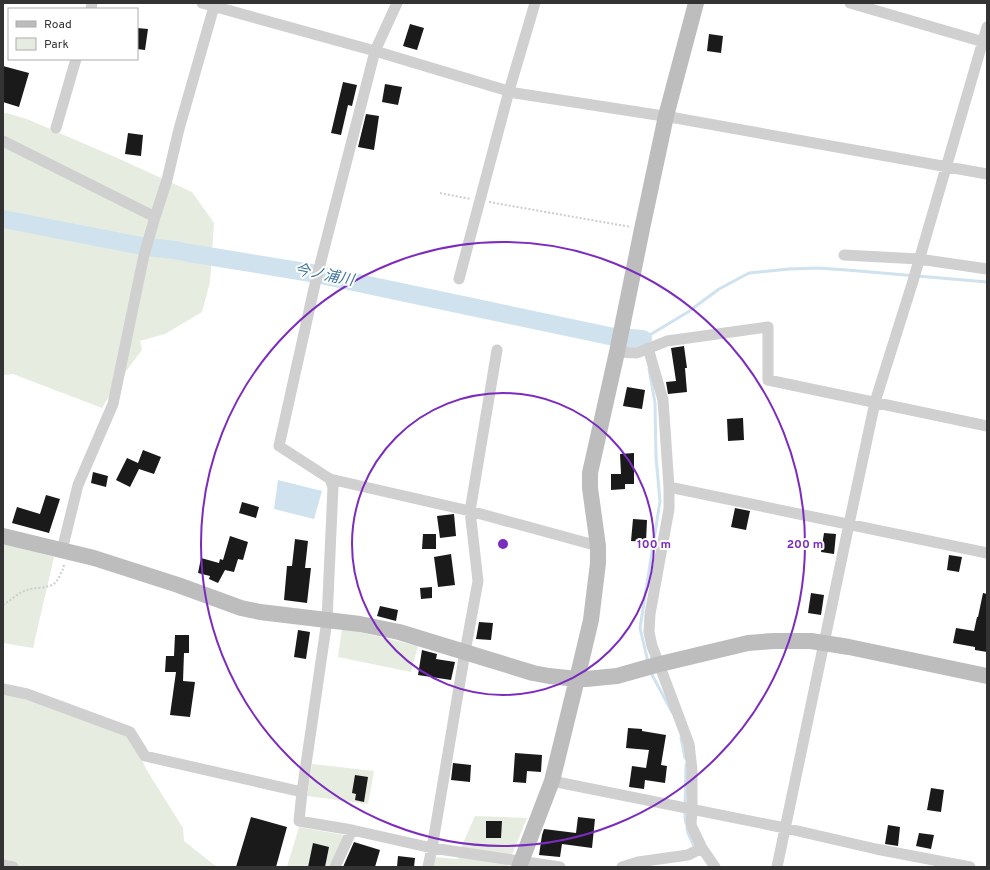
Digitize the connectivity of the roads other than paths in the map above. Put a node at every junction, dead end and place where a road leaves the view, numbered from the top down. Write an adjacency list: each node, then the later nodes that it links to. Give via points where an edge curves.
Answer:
1 (202, 3): 6 (street)
2 (397, 3): 9 (street)
3 (534, 3): 11 (street)
4 (696, 3): 12 (street)
5 (850, 3): 8 (street)
6 (214, 5): 9 (street); 17 (street)
7 (987, 27): 8 (street)
8 (985, 43): 15 (street)
9 (375, 51): 11 (street); 27 (street, via 315,284 278,446)
10 (76, 60): 13 (street)
11 (509, 91): 12 (street); 21 (street)
12 (666, 116): 15 (street); 24 (street)
13 (56, 128)
14 (3, 141): 17 (street)
15 (946, 167): 16 (street); 19 (street)
16 (987, 174)
17 (155, 217): 33 (street, via 144,255 113,404 78,485)
18 (844, 255): 19 (street)
19 (919, 259): 20 (street); 25 (street)
20 (987, 269)
21 (459, 279)
22 (648, 348): 24 (street, via 637,353); 25 (street, via 667,341 768,327 768,380); 28 (street, via 663,400)
23 (497, 350): 29 (street)
24 (617, 352): 32 (street, via 590,473)
25 (875, 402): 26 (street); 30 (street)
26 (987, 426)
27 (330, 479): 29 (street); 35 (street, via 333,487)
28 (669, 487): 30 (street); 38 (street, via 669,509 650,614 652,646)
29 (470, 511): 32 (street); 37 (street, via 478,580)
30 (849, 524): 34 (street); 36 (street)
31 (3, 536): 33 (street)
32 (598, 546): 40 (street, via 591,620)
33 (62, 550): 35 (street, via 94,558 241,608)
34 (987, 553)
35 (327, 620): 37 (street, via 399,632); 43 (street)
36 (824, 643): 38 (street, via 748,643); 39 (street); 45 (street)
37 (464, 652): 40 (street, via 549,676); 47 (street)
38 (660, 664): 40 (street, via 617,676); 44 (street, via 689,744)
39 (987, 676)
40 (578, 679): 42 (street)
41 (3, 689): 43 (street, via 27,694 130,732 145,756)
42 (552, 781): 44 (street); 49 (street)
43 (302, 792): 46 (street, via 299,821)
44 (692, 809): 45 (street); 48 (street, via 691,825)
45 (785, 828): 57 (street); 58 (street)
46 (352, 830): 47 (street); 52 (street)
47 (432, 848): 49 (street); 53 (street)
48 (702, 848): 55 (street, via 688,855 638,862); 56 (street)
49 (520, 864): 54 (street)
50 (3, 865): 51 (street)
51 (13, 867)
52 (335, 867)
53 (428, 867)
54 (560, 867)
55 (622, 867)
56 (715, 867)
57 (777, 867)
58 (970, 867)

